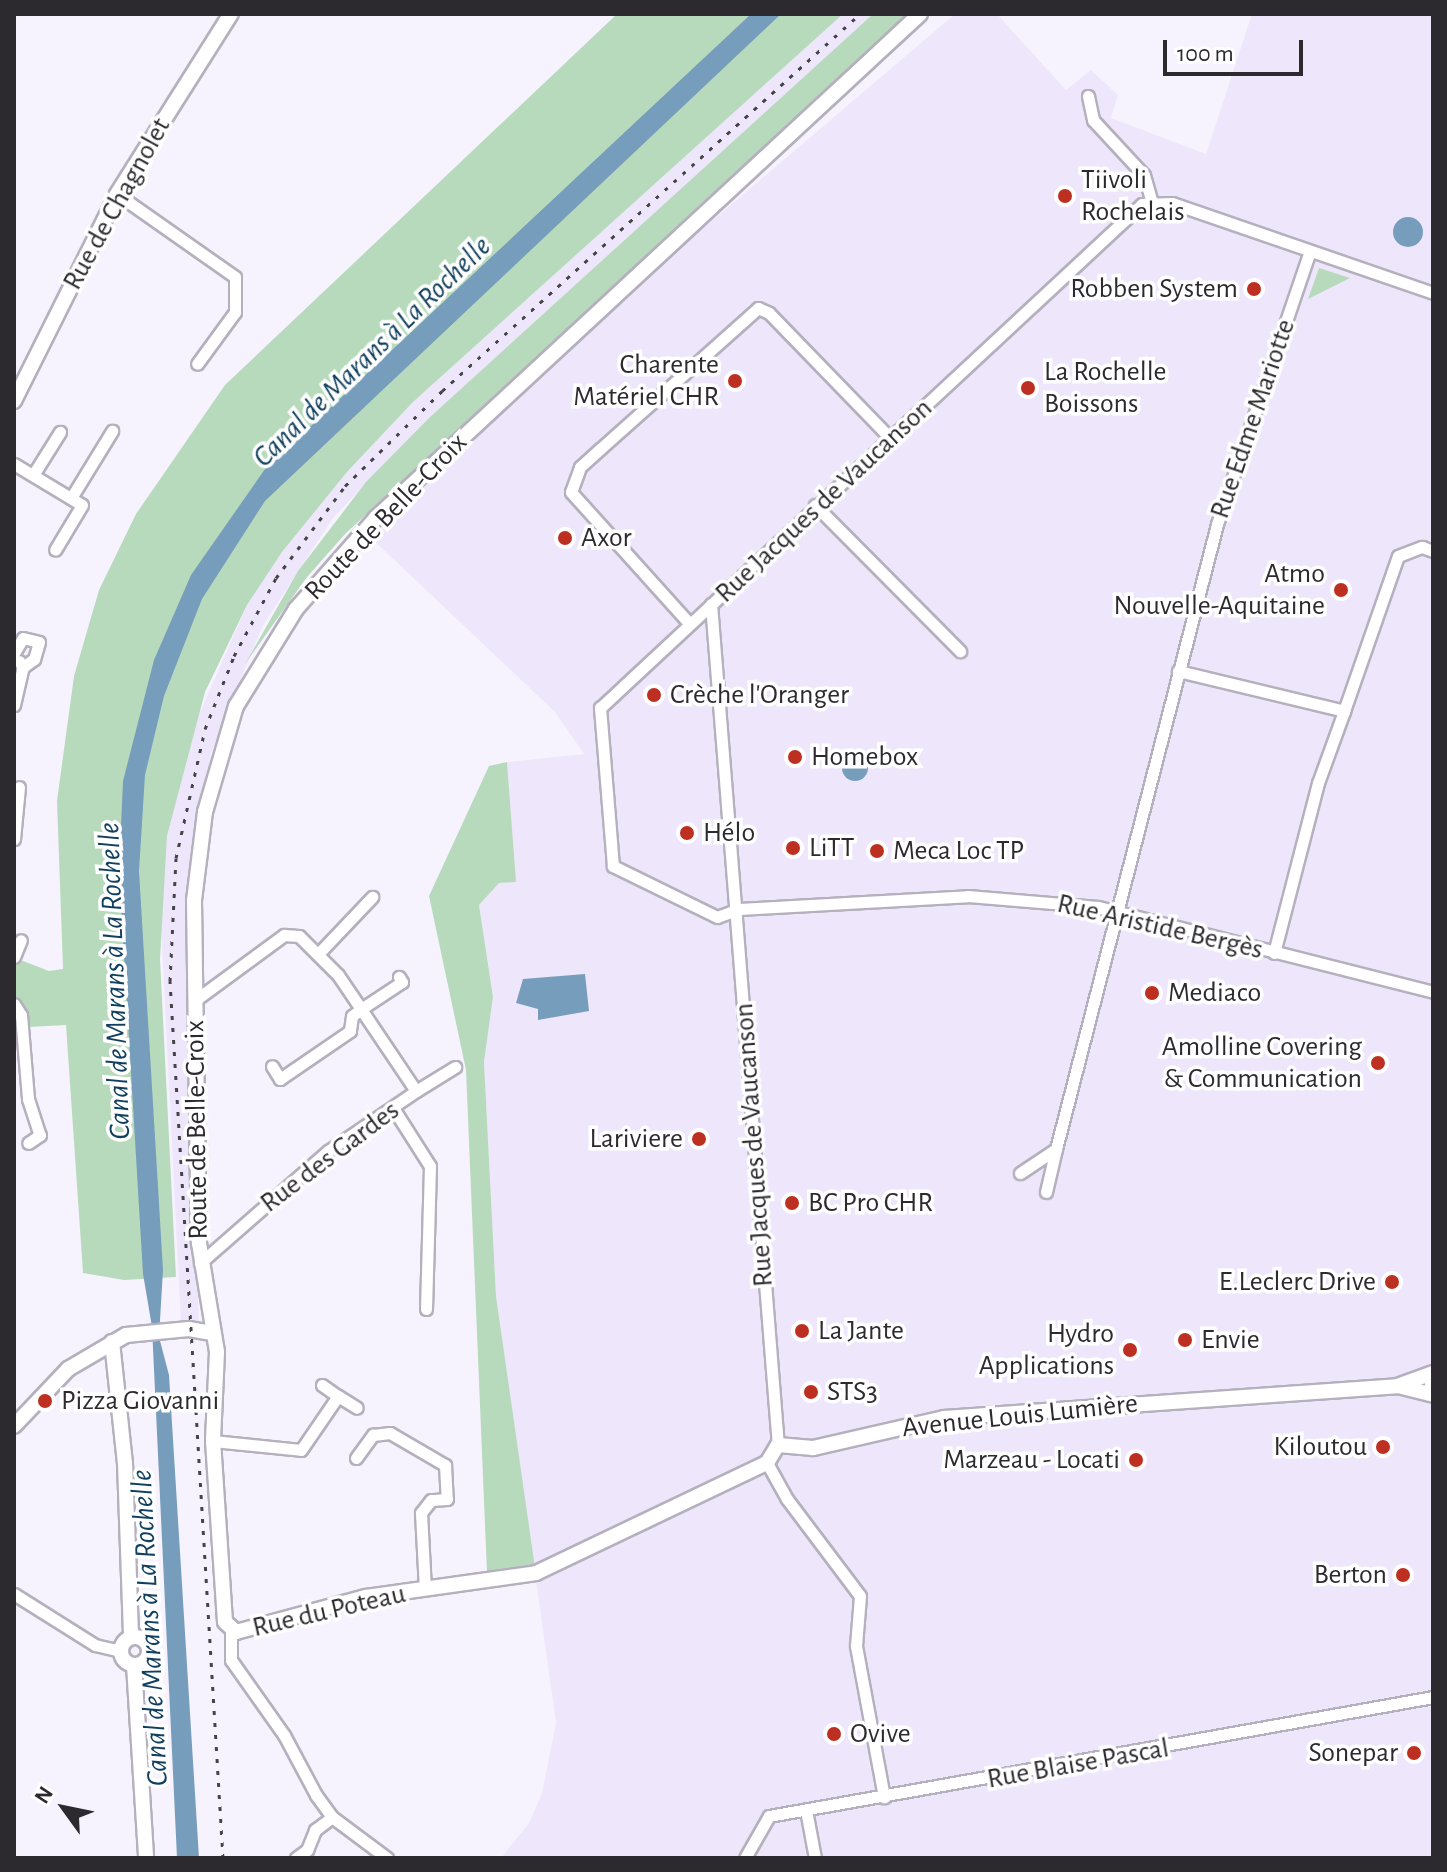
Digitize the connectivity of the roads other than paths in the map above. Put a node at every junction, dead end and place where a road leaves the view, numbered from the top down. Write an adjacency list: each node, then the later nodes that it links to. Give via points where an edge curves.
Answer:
1 (231, 14): 4 (street, Rue de Chagnolet)
2 (920, 14): 38 (street, Route de Belle-Croix, via 376,518 296,609 248,683 219,757 205,812 194,900)
3 (1088, 96): 5 (street, via 1093,120 1144,175)
4 (117, 194): 8 (street, via 235,277 235,312); 9 (street, Rue de Chagnolet)
5 (1151, 200): 6 (street); 12 (street, Rue Jacques de Vaucanson)
6 (1309, 254): 7 (street); 24 (street, Rue Edme Mariotte, via 1217,524)
7 (1433, 293)
8 (197, 364)
9 (14, 401)
10 (112, 431): 15 (street)
11 (60, 432): 14 (street)
12 (889, 437): 16 (street, Rue Jacques de Vaucanson); 20 (street, via 769,313 758,308 580,467 571,492)
13 (14, 464): 14 (street)
14 (33, 475): 15 (street)
15 (71, 498): 17 (street, via 82,505)
16 (815, 505): 19 (street, Rue Jacques de Vaucanson); 21 (street)
17 (55, 550)
18 (1433, 551): 26 (street, via 1422,547 1398,556)
19 (711, 604): 20 (street); 30 (street, Rue Jacques de Vaucanson)
20 (688, 622): 30 (street, Rue Aristide Bergès, via 600,708 610,860 717,917)
21 (960, 651)
22 (14, 653): 23 (street); 23 (street, via 23,638 39,642 34,659)
23 (23, 667): 25 (street)
24 (1178, 671): 26 (street); 31 (street, Rue Edme Mariotte)
25 (14, 705)
26 (1344, 711): 33 (street, via 1318,783)
27 (19, 787): 28 (street)
28 (14, 839)
29 (372, 897): 34 (street)
30 (739, 909): 31 (street, Rue Aristide Bergès, via 968,896); 64 (street, Rue Jacques de Vaucanson)
31 (1118, 912): 33 (street, Rue Aristide Bergès); 46 (street, Rue Edme Mariotte)
32 (21, 940): 35 (street)
33 (1274, 953): 37 (street, Rue Aristide Bergès)
34 (318, 954): 38 (street, via 299,936 284,935); 40 (street, Rue des Gardes)
35 (14, 957)
36 (399, 977): 40 (street, via 402,982)
37 (1433, 992)
38 (194, 1001): 49 (street, Route de Belle-Croix)
39 (14, 1004): 45 (street, via 21,1015 28,1099 40,1135)
40 (361, 1009): 41 (street, via 352,1016 350,1031 280,1079); 43 (street, Rue des Gardes)
41 (272, 1066)
42 (455, 1067): 43 (street)
43 (416, 1091): 44 (street, Rue des Gardes)
44 (393, 1108): 49 (street, Rue des Gardes, via 328,1151); 50 (street, via 430,1166)
45 (28, 1143)
46 (1056, 1149): 47 (street); 48 (street, Rue Edme Mariotte)
47 (1020, 1173)
48 (1046, 1192)
49 (200, 1263): 51 (street, Route de Belle-Croix, via 213,1311)
50 (426, 1309)
51 (212, 1333): 52 (street, via 138,1332); 63 (street, Rue du Poteau, via 217,1352)
52 (112, 1342): 53 (street); 54 (street)
53 (92, 1354): 54 (street); 62 (street, via 47,1387)
54 (113, 1363): 70 (street, via 125,1463)
55 (1433, 1375): 56 (main road); 58 (street, Avenue Louis Lumière)
56 (1433, 1384)
57 (322, 1385): 60 (street)
58 (1397, 1386): 59 (street, Avenue Louis Lumière); 64 (street, Avenue Louis Lumière, via 944,1418 813,1448)
59 (1433, 1395)
60 (338, 1396): 61 (street); 63 (street, via 301,1450)
61 (357, 1408)
62 (14, 1426)
63 (213, 1441): 69 (street, Rue du Poteau, via 221,1601)
64 (778, 1445): 66 (street)
65 (356, 1458): 67 (street, via 373,1435 390,1433 445,1465 447,1499 431,1500 421,1513)
66 (767, 1463): 67 (street, Rue du Poteau, via 536,1573); 74 (street, via 787,1499 860,1596 856,1646)
67 (425, 1589): 69 (street, Rue du Poteau, via 366,1597)
68 (14, 1594): 71 (street, via 95,1645)
69 (231, 1631): 76 (street, via 231,1660)
70 (131, 1637): 71 (street); 72 (street, via 149,1649 143,1662)
71 (121, 1651): 72 (street)
72 (134, 1665): 77 (street)
73 (1433, 1697): 74 (street, Rue Blaise Pascal)
74 (884, 1797): 75 (street, Rue Blaise Pascal)
75 (806, 1810): 80 (street, Rue Blaise Pascal, via 769,1816); 81 (street)
76 (332, 1817): 78 (street, via 315,1830 307,1850); 79 (street)
77 (146, 1858)
78 (296, 1858)
79 (387, 1858)
80 (745, 1858)
81 (815, 1858)

